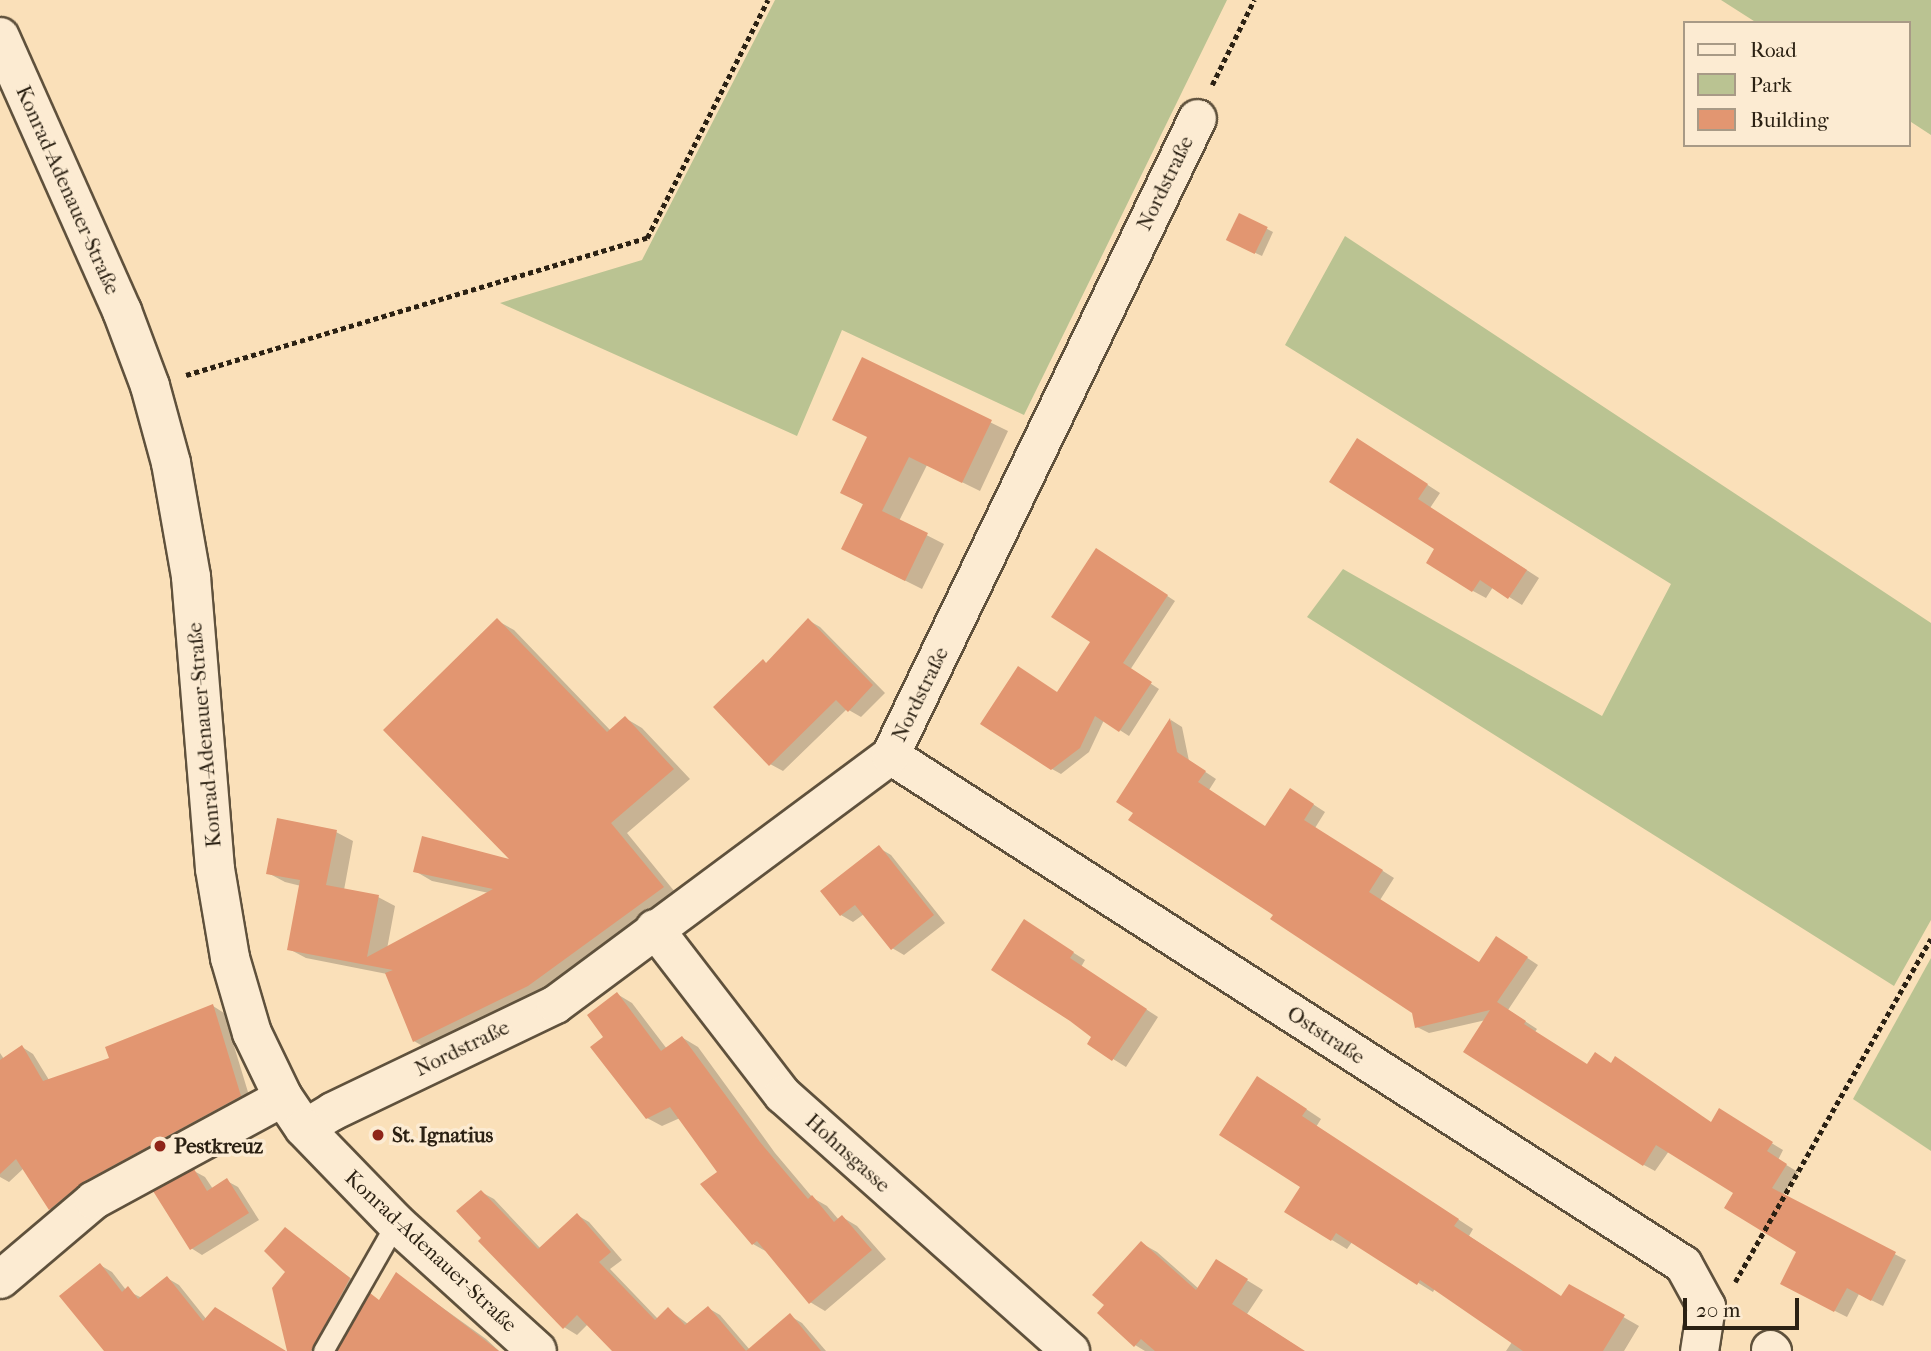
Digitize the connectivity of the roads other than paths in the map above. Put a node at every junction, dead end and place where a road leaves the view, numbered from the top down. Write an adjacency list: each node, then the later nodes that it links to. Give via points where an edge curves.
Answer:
1 (0, 37): 5 (main road, Konrad-Adenauer-Straße, via 122,311 150,386 171,463 191,577 215,869 230,958 253,1032)
2 (1197, 118): 3 (street, Nordstraße)
3 (891, 755): 4 (street, Nordstraße); 12 (street, Oststraße, via 1683,1264 1706,1306)
4 (654, 928): 6 (street, Nordstraße, via 555,1004); 11 (street, Hohnsgasse, via 782,1094)
5 (283, 1097): 6 (main road, Konrad-Adenauer-Straße); 8 (street, via 93,1200)
6 (304, 1128): 7 (main road, Konrad-Adenauer-Straße)
7 (396, 1223): 9 (lane); 10 (main road, Konrad-Adenauer-Straße)
8 (0, 1279)
9 (323, 1351)
10 (537, 1351)
11 (1070, 1351)
12 (1699, 1351)

